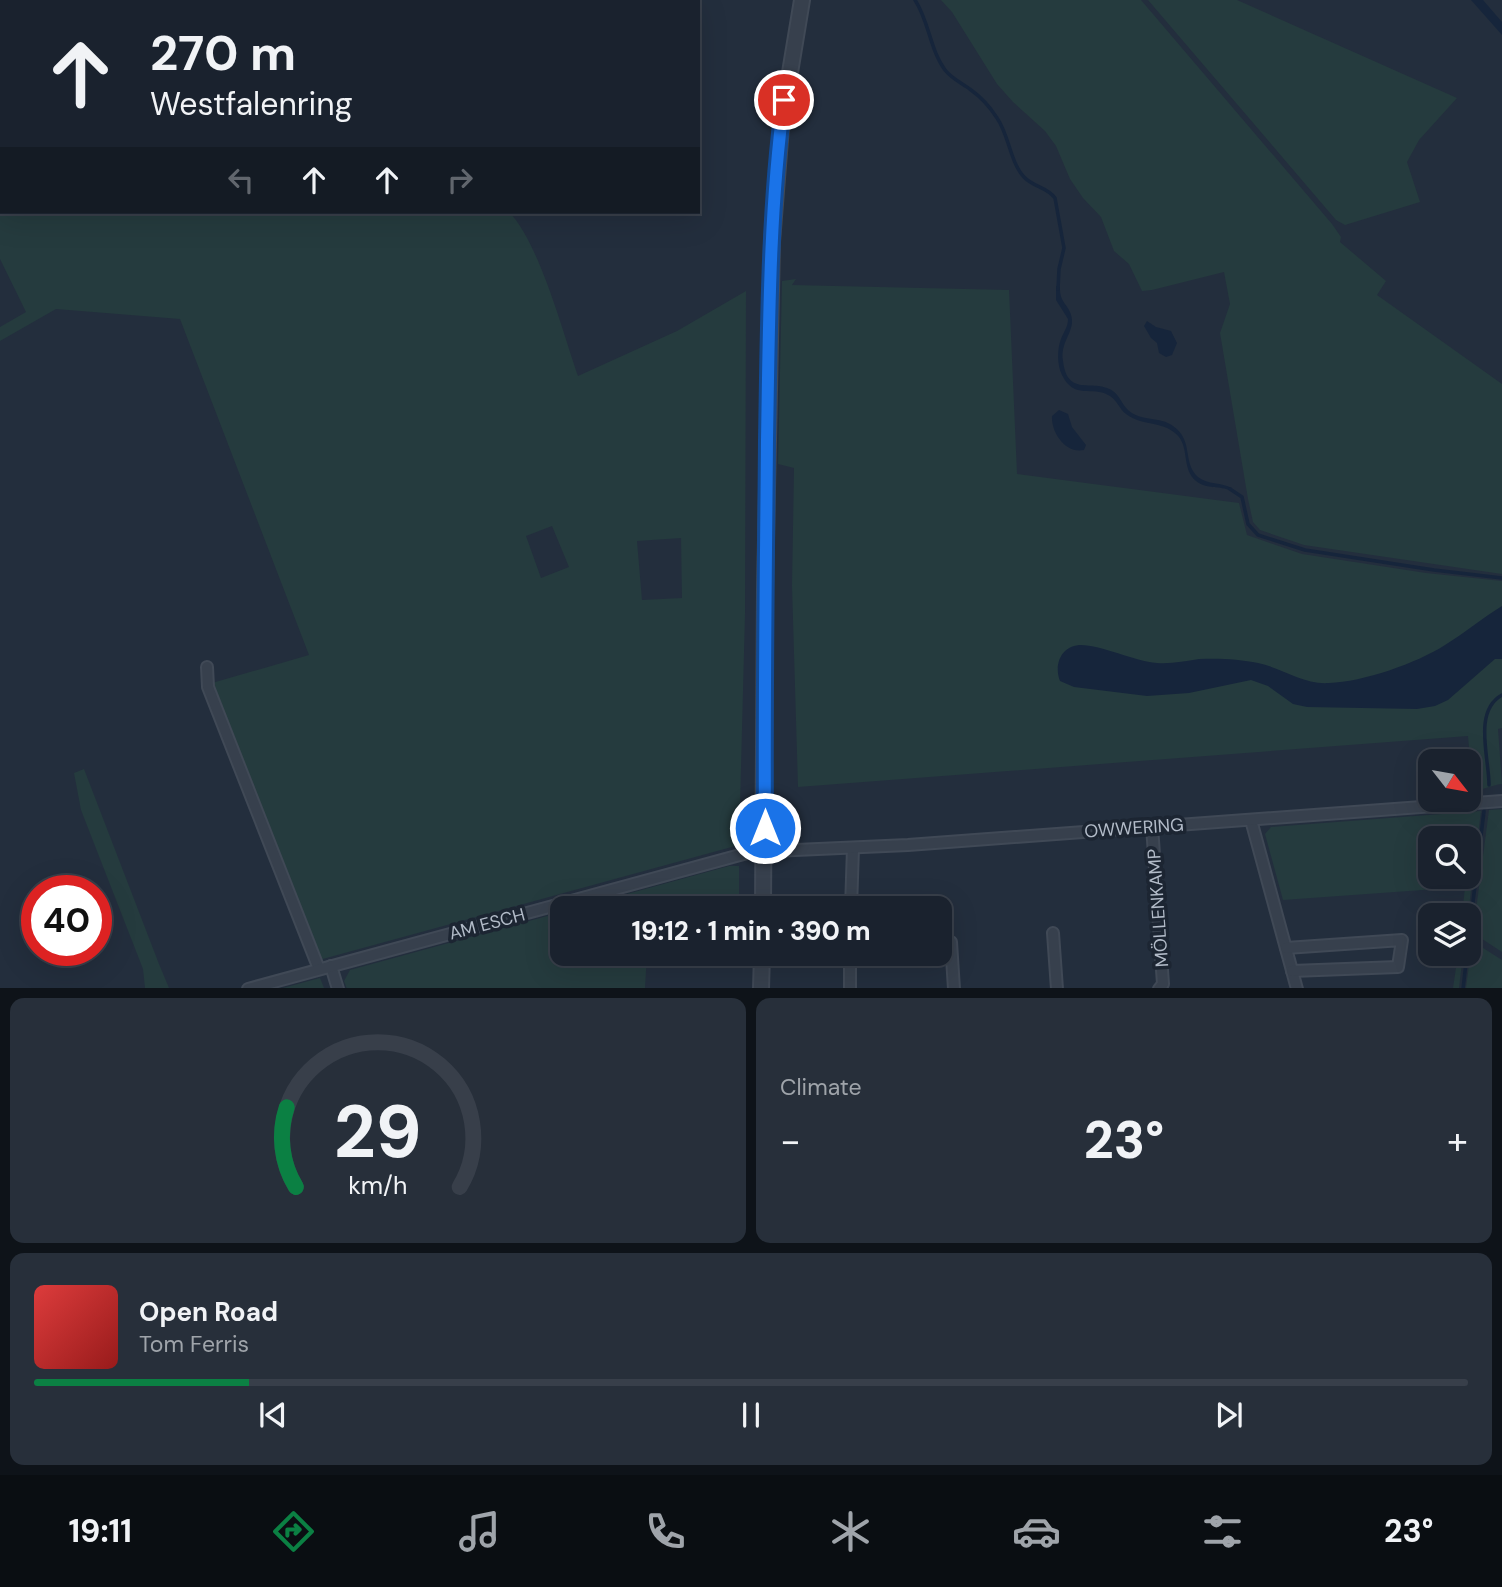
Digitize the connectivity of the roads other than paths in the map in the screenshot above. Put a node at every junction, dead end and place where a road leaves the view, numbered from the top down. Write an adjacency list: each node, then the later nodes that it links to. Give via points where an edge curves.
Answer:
1 (802, 0): 7 (street, via 778,154 772,242)
2 (207, 667): 16 (street, via 208,687)
3 (1502, 801): 4 (street, OWWERING)
4 (1251, 820): 5 (street, OWWERING); 11 (street)
5 (1152, 826): 6 (street, OWWERING); 24 (street, MÖLLENKAMP)
6 (853, 848): 7 (street, OWWERING); 9 (street)
7 (765, 852): 8 (street); 13 (street, AM ESCH, via 751,852)
8 (763, 896)
9 (851, 896)
10 (1053, 933): 23 (street)
11 (1286, 948): 17 (street); 17 (street, via 1402,940 1398,967)
12 (952, 958): 22 (street)
13 (331, 966): 16 (street, AM ESCH); 19 (street)
14 (762, 966): 20 (street)
15 (850, 966): 21 (street)
16 (319, 969): 18 (street, AM ESCH)
17 (1292, 971): 25 (street)
18 (252, 988)
19 (338, 988)
20 (761, 988)
21 (850, 988)
22 (954, 988)
23 (1057, 988)
24 (1160, 988)
25 (1297, 988)

